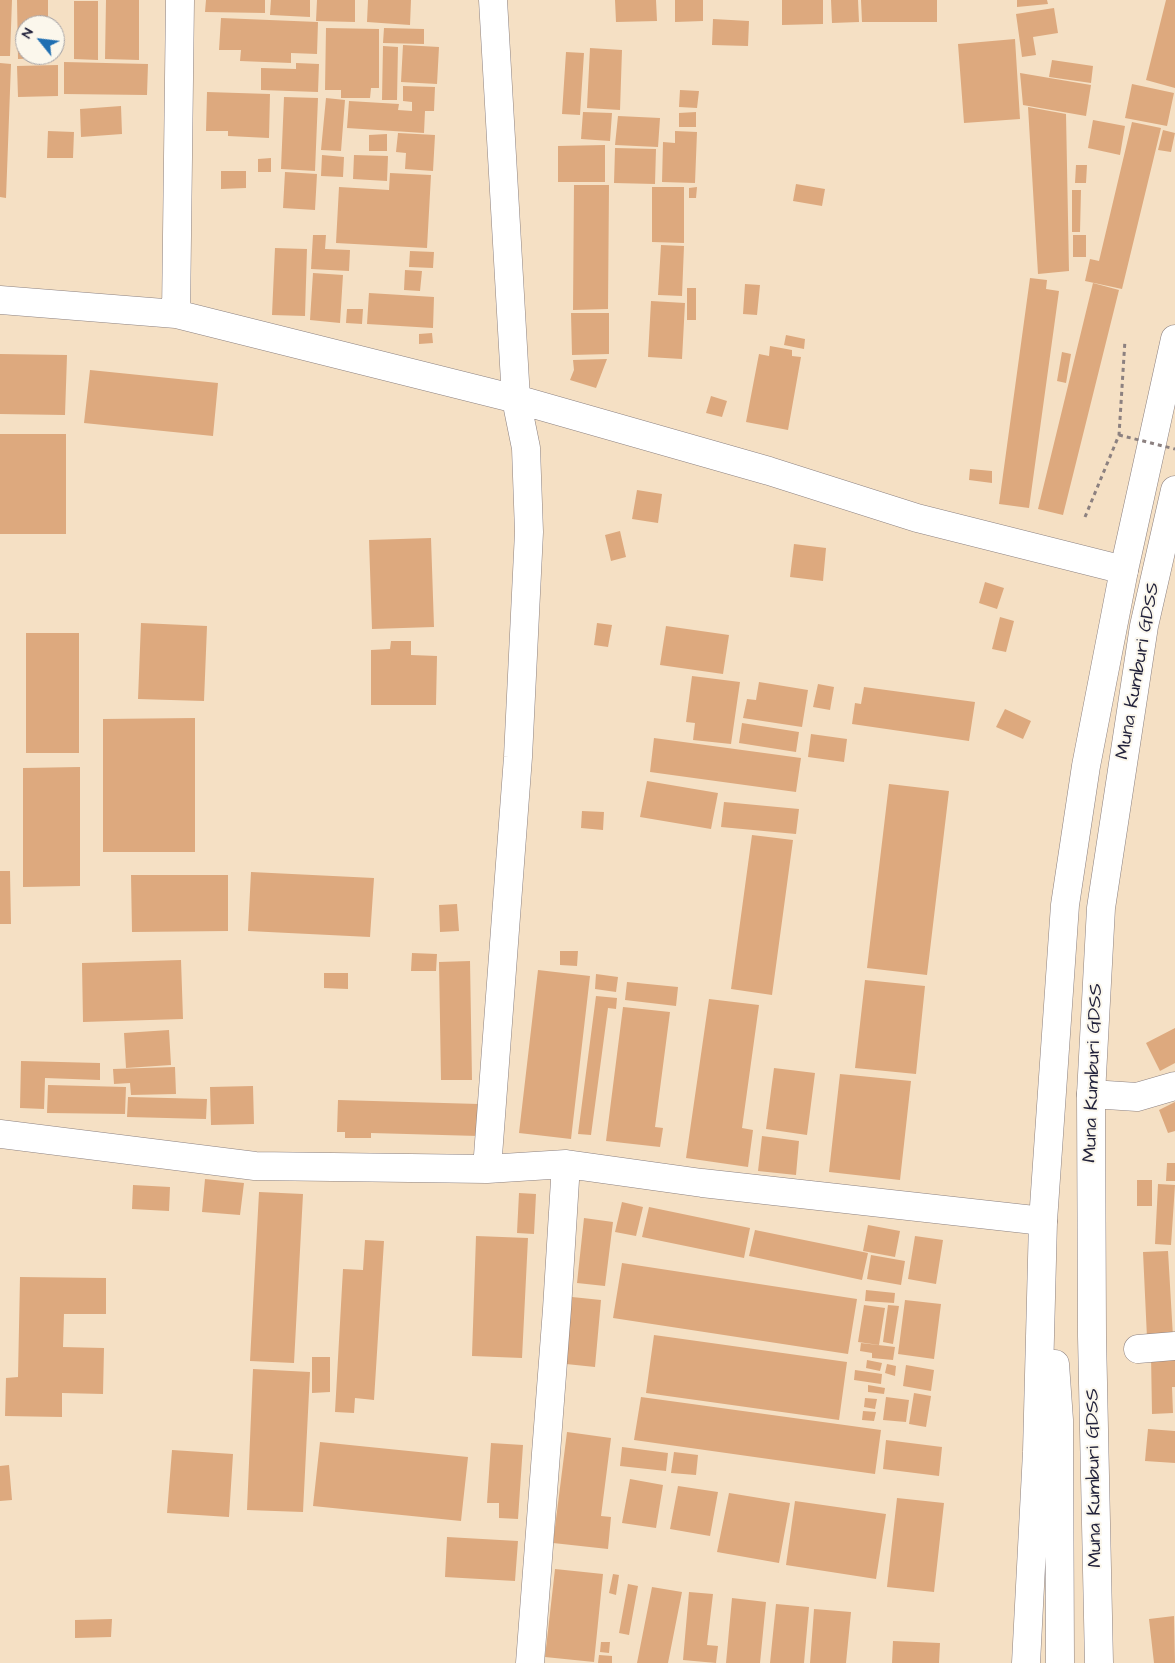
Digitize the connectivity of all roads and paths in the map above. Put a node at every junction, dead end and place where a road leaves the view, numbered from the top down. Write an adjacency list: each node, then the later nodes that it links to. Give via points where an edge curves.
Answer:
1 (180, 0): 4 (main road)
2 (493, 0): 7 (main road)
3 (0, 300): 4 (main road)
4 (176, 314): 7 (main road)
5 (1175, 339): 12 (main road, Muna Kumburi GDSS)
6 (1125, 340): 8 (path)
7 (516, 399): 12 (main road, via 769,471 917,518); 17 (main road, via 526,448 529,532 518,757)
8 (1119, 435): 9 (path, bridge); 11 (path)
9 (1175, 449)
10 (1175, 490): 14 (main road, Muna Kumburi GDSS, via 1144,626 1101,908)
11 (1085, 517)
12 (1124, 570): 18 (main road, Muna Kumburi GDSS, via 1086,766 1065,905)
13 (1175, 1086): 14 (main road, via 1136,1098)
14 (1091, 1094): 24 (main road, Muna Kumburi GDSS)
15 (0, 1134): 17 (main road, via 255,1166)
16 (566, 1164): 17 (main road); 18 (main road, via 702,1183); 21 (main road)
17 (487, 1169)
18 (1043, 1221): 22 (main road, via 1037,1452); 23 (main road, via 1059,1420)
19 (1175, 1346): 20 (main road)
20 (1138, 1349)
21 (530, 1663)
22 (1026, 1663)
23 (1060, 1663)
24 (1099, 1663)

